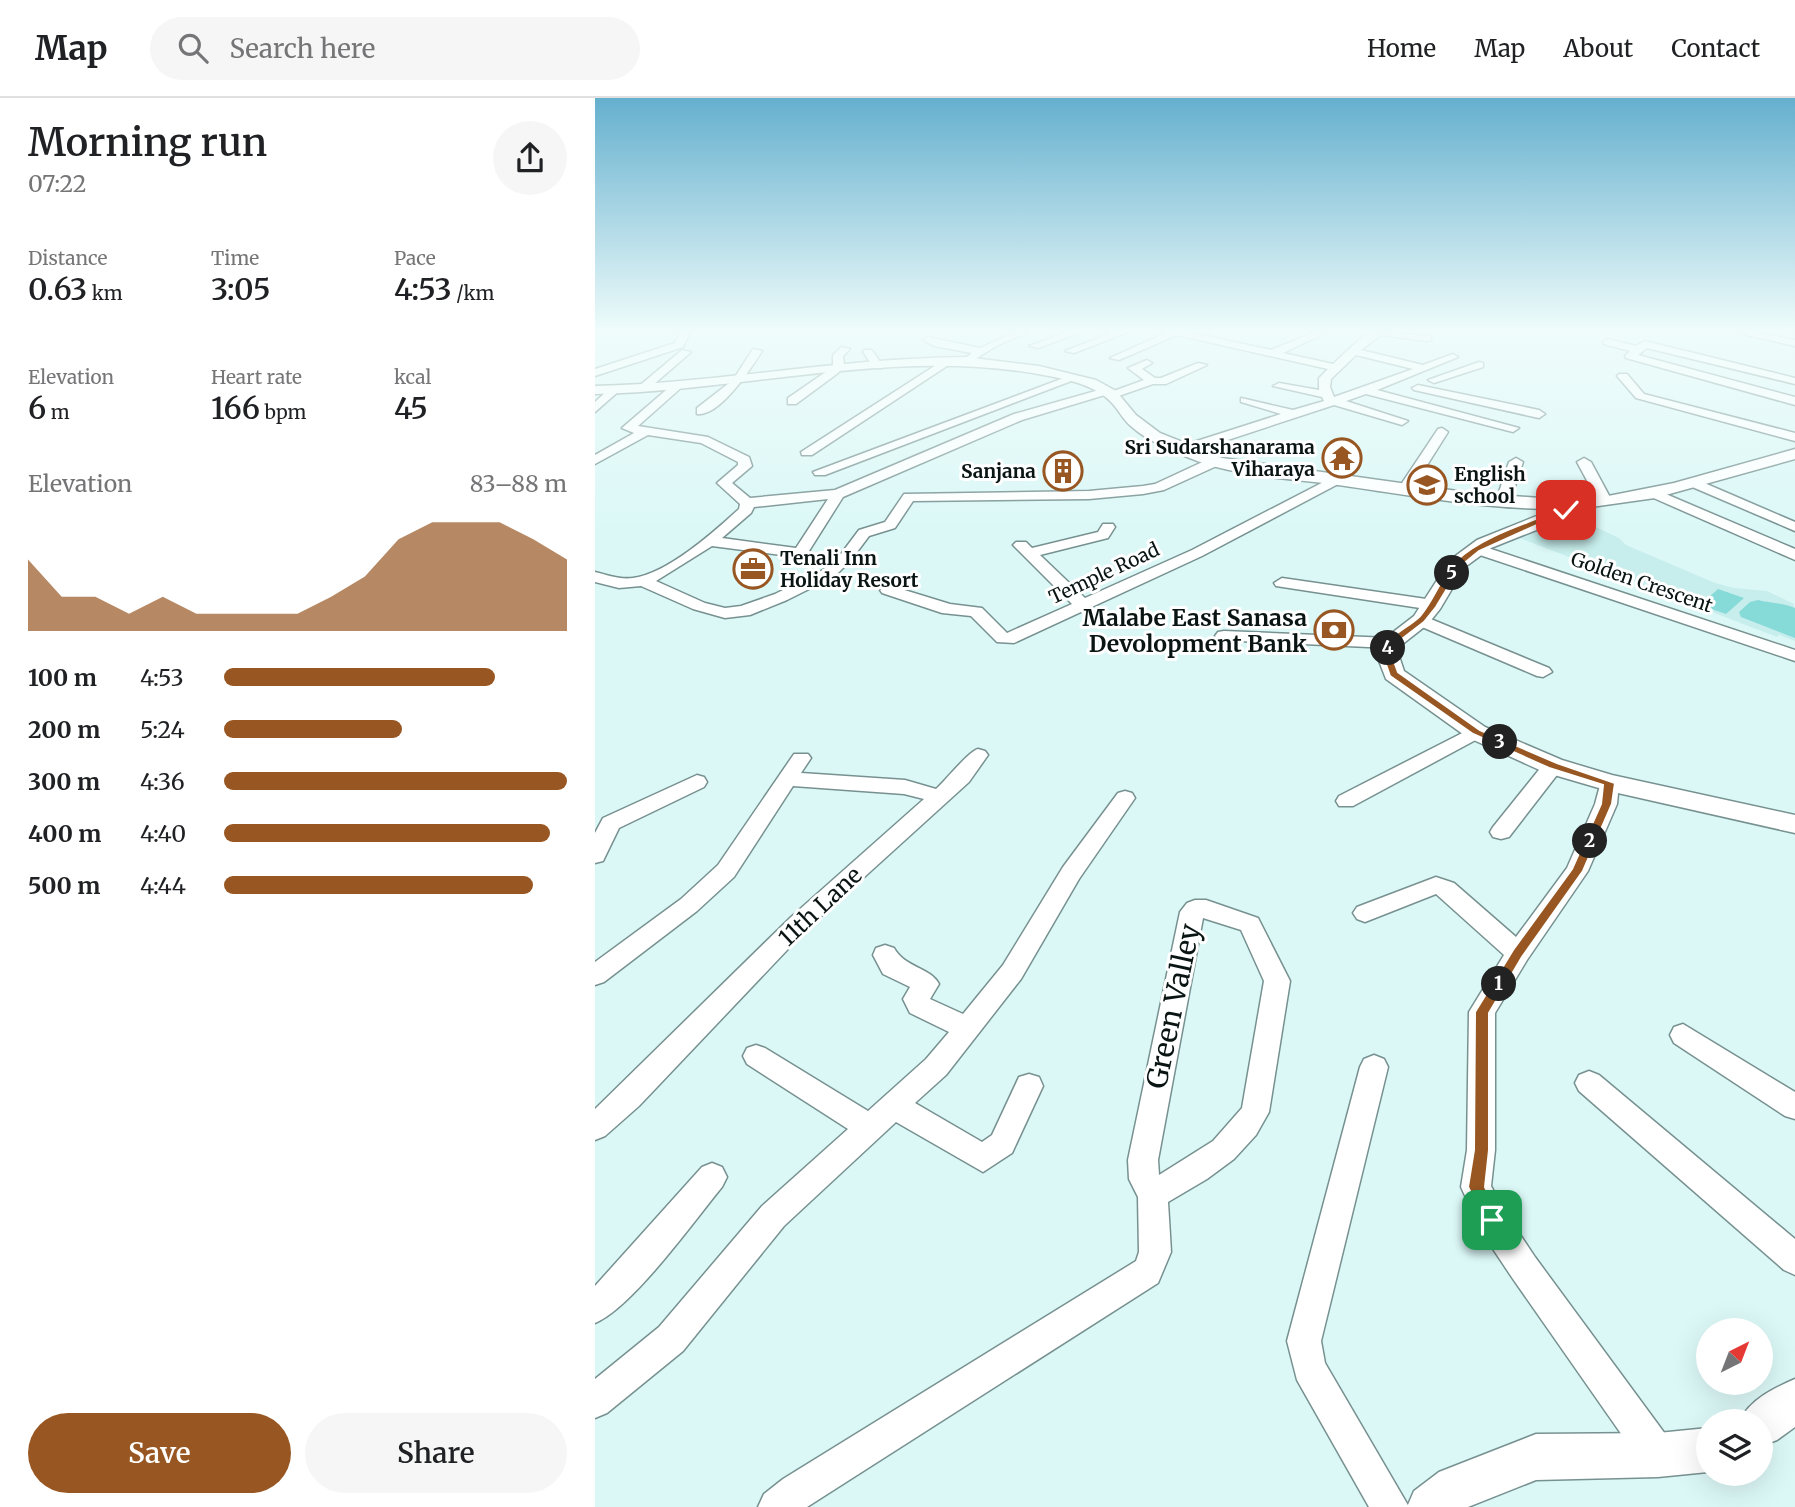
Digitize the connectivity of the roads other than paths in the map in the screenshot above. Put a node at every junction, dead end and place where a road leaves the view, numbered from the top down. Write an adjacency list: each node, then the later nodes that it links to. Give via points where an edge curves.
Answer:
1 (663, 398): 25 (street, via 628,428)
2 (717, 398): 18 (street)
3 (797, 398): 17 (street)
4 (892, 398): 29 (street)
5 (1020, 398): 35 (street)
6 (1091, 398): 41 (street, via 1018,417)
7 (1113, 398): 28 (main road, via 1133,420)
8 (1326, 398): 14 (street)
9 (1336, 398): 14 (street)
10 (1392, 398): 24 (street)
11 (1467, 398): 20 (street)
12 (1506, 398): 15 (street)
13 (1646, 398): 23 (street)
14 (1331, 399): 19 (street); 22 (street)
15 (1511, 399)
16 (1245, 400): 19 (street)
17 (792, 401)
18 (701, 411)
19 (1292, 414): 28 (street)
20 (1539, 414)
21 (1771, 415): 23 (street)
22 (1402, 421)
23 (1751, 426): 27 (street)
24 (1513, 428)
25 (646, 431): 31 (street); 44 (street, via 703,440 744,460 745,466 724,482)
26 (1442, 432): 39 (street)
27 (1795, 437)
28 (1183, 450): 32 (main road)
29 (807, 452)
30 (1795, 454): 37 (main road)
31 (595, 460)
32 (1216, 461): 36 (main road); 55 (street, via 1143,490 909,497 890,525 864,533 829,573 744,611 725,613 699,606)
33 (1516, 462): 42 (street)
34 (1584, 462): 43 (street)
35 (820, 472)
36 (1335, 480): 39 (main road); 58 (street, Temple Road)
37 (1695, 483): 38 (main road); 47 (street)
38 (1675, 488): 40 (main road); 48 (street)
39 (1405, 489): 42 (main road)
40 (1654, 493): 43 (main road); 52 (street)
41 (838, 494): 44 (street); 51 (street)
42 (1503, 501): 45 (main road)
43 (1605, 501): 45 (main road)
44 (747, 503): 49 (street, via 746,510)
45 (1573, 503): 50 (main road)
46 (1108, 527): 58 (street, via 1103,535 1025,549)
47 (1795, 527)
48 (1795, 540)
49 (709, 541): 51 (street); 55 (street)
50 (1476, 549): 59 (main road, via 1457,564); 62 (street, Golden Crescent)
51 (800, 553): 53 (street)
52 (1795, 555)
53 (818, 560)
54 (595, 577): 55 (street)
55 (642, 581)
56 (1282, 583): 59 (street)
57 (888, 590): 58 (street, Temple Road, via 948,609 977,612 1008,639)
58 (1083, 606)
59 (1427, 613): 61 (main road); 63 (street)
60 (1224, 636): 61 (street)
61 (1390, 643): 64 (main road, via 1387,653 1394,674)
62 (1795, 656)
63 (1543, 672)
64 (1476, 732): 67 (main road); 73 (street)
65 (978, 755): 71 (street, 11th Lane)
66 (801, 758): 68 (street)
67 (1553, 766): 70 (main road); 75 (street)
68 (789, 779): 71 (street, via 905,787); 80 (street, via 726,871 689,905)
69 (697, 782): 76 (street, via 611,822)
70 (1609, 783): 74 (main road); 78 (street, via 1606,804 1577,871)
71 (940, 797): 89 (street, 11th Lane, via 799,923)
72 (1125, 798): 81 (street, via 1071,873 1012,972)
73 (1346, 801)
74 (1795, 824)
75 (1501, 832)
76 (595, 855)
77 (1365, 913): 78 (street, via 1436,885)
78 (1518, 953): 99 (street, via 1482,1012 1481,1150 1476,1187 1524,1268)
79 (885, 955): 81 (street, via 892,967 926,984 916,999 919,1006)
80 (595, 975)
81 (966, 1028): 87 (street, via 936,1067)
82 (1683, 1035): 88 (street)
83 (756, 1056): 90 (street)
84 (1374, 1068): 102 (street, via 1304,1341 1309,1368)
85 (1588, 1083): 93 (street)
86 (1029, 1086): 87 (street, via 1002,1144 983,1158)
87 (893, 1105): 90 (street)
88 (1795, 1107)
89 (595, 1127)
90 (869, 1127): 95 (street, via 773,1216 671,1339)
91 (712, 1177): 94 (street)
92 (1153, 1194): 92 (street, Green Valley, via 1210,1162 1255,1111 1277,981 1250,924 1206,909 1192,912 1155,1090 1143,1160 1144,1179); 101 (street, Green Valley, via 1155,1252 1147,1272)
93 (1795, 1259)
94 (595, 1307)
95 (595, 1401)
96 (1795, 1401): 97 (main road)
97 (1773, 1416)
98 (1696, 1451): 99 (main road)
99 (1658, 1455): 100 (main road, via 1537,1457)
100 (1450, 1501)
101 (777, 1507)
102 (1390, 1507)

